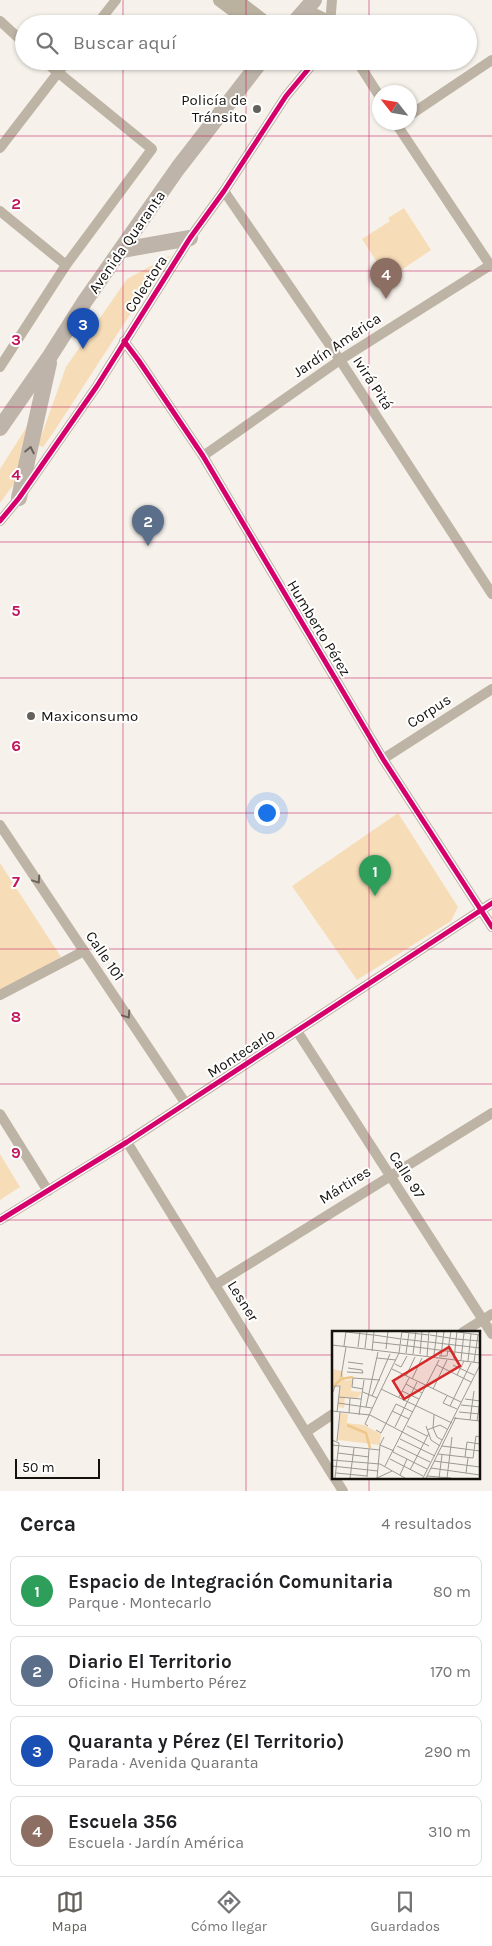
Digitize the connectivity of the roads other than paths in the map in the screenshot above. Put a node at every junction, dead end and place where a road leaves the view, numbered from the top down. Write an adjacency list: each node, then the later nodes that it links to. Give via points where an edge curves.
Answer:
1 (116, 0): 6 (street)
2 (220, 0): 7 (main road)
3 (236, 0): 8 (main road)
4 (332, 0): 11 (street)
5 (310, 5): 9 (highway); 10 (street)
6 (104, 15)
7 (240, 15)
8 (255, 15)
9 (301, 15)
10 (322, 15)
11 (331, 15)
12 (0, 21): 13 (street)
13 (15, 35)
14 (492, 60): 21 (street)
15 (53, 70): 22 (street)
16 (60, 70): 22 (street)
17 (254, 70): 30 (highway, Avenida Quaranta, via 178,168)
18 (307, 70): 27 (street, Colectora)
19 (363, 70): 23 (street)
20 (477, 70): 24 (street)
21 (477, 70)
22 (57, 74): 26 (street); 31 (street, via 152,149)
23 (372, 85)
24 (417, 109)
25 (401, 130): 32 (street)
26 (0, 148)
27 (224, 191): 29 (street, Colectora); 35 (street, Ivirá Pitá)
28 (0, 211): 31 (street)
29 (190, 238): 30 (highway); 33 (street, Colectora)
30 (122, 250): 34 (highway, Avenida Quaranta)
31 (66, 265): 36 (street)
32 (491, 265): 35 (street, Jardín América)
33 (124, 341): 38 (street, Humberto Pérez); 39 (street, Colectora, via 97,386)
34 (50, 356): 37 (highway, Avenida Quaranta); 39 (highway, one-way to 34)
35 (340, 360): 38 (street, Jardín América); 41 (street, Ivirá Pitá)
36 (0, 367)
37 (0, 428)
38 (202, 456): 43 (street, Humberto Pérez)
39 (19, 498): 40 (street, Colectora)
40 (0, 520)
41 (492, 594)
42 (492, 689): 43 (street, Corpus)
43 (383, 759): 47 (street, Humberto Pérez)
44 (0, 825): 45 (street, Calle 101)
45 (4, 838): 49 (street, Calle 101, one-way to 49)
46 (492, 902): 47 (street, Montecarlo)
47 (481, 910): 48 (street, Humberto Pérez); 51 (street, Montecarlo)
48 (492, 927)
49 (84, 951): 50 (street); 52 (street, Calle 101, one-way to 52)
50 (0, 995)
51 (297, 1031): 52 (street, Montecarlo); 56 (street, Calle 97)
52 (186, 1104): 55 (street, Montecarlo)
53 (492, 1113): 56 (street, Mártires)
54 (0, 1114): 57 (street)
55 (127, 1142): 57 (street, Montecarlo); 59 (street, Lesner)
56 (390, 1175): 59 (street, Mártires); 61 (street, Calle 97)
57 (48, 1190): 58 (street, Montecarlo)
58 (0, 1220)
59 (215, 1285): 65 (street, Lesner)
60 (492, 1314): 61 (street)
61 (483, 1320): 62 (street); 63 (street, Calle 97)
62 (465, 1331)
63 (492, 1334)
64 (332, 1415): 65 (street)
65 (306, 1432): 66 (street, Lesner)
66 (332, 1474)
67 (335, 1478): 68 (street, Lesner)
68 (343, 1491)

